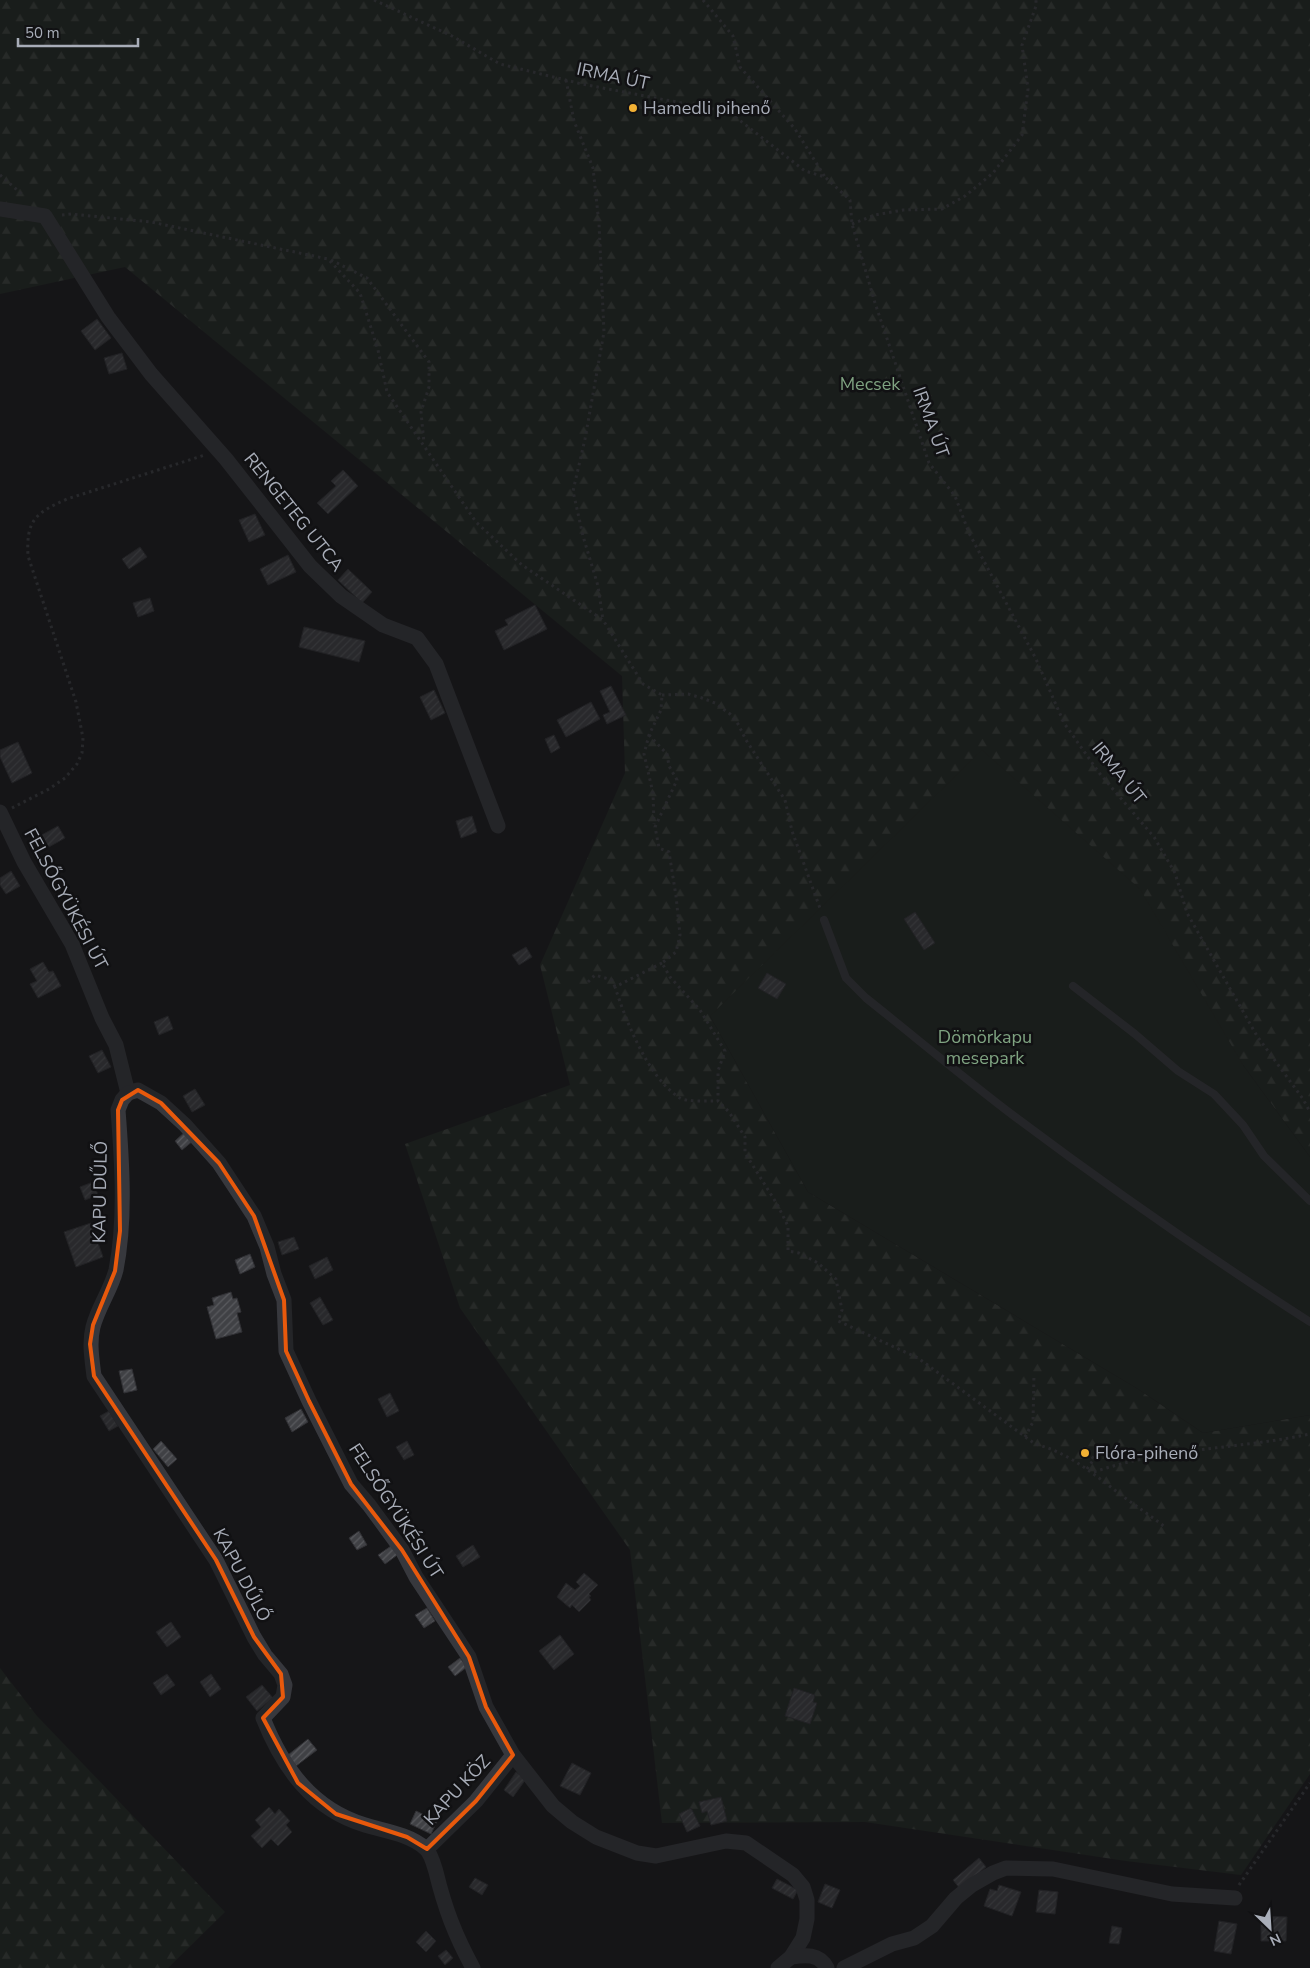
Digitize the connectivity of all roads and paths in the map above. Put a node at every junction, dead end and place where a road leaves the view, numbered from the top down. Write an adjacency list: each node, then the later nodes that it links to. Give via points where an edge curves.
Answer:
1 (374, 0): 4 (path, IRMA ÚT, via 452,36 500,64)
2 (702, 0): 5 (path, via 734,36 740,67 795,130)
3 (1036, 0): 8 (path, via 1022,46 1028,89 1022,136 993,173 965,196 942,209 904,210 875,215)
4 (566, 80): 5 (path, IRMA ÚT, via 728,112 806,171); 12 (path, via 574,121 593,168 599,224 604,332 573,491 598,586)
5 (825, 177): 8 (path, IRMA ÚT, via 850,200)
6 (0, 209): 7 (street)
7 (45, 216): 9 (path, via 71,214 151,222); 11 (street, RENGETEG UTCA, via 113,324 150,374)
8 (852, 224): 25 (path, IRMA ÚT, via 929,463 954,496 969,533 1036,659 1064,724 1100,774 1154,837 1174,873 1187,914 1258,1036)
9 (328, 259): 10 (path, via 360,293 387,392); 10 (path, via 367,278 429,362 429,387 421,412)
10 (424, 445): 12 (path, via 476,522 522,565)
11 (219, 451): 15 (path, via 67,499 47,508 30,525 28,556 76,702 83,738 82,752 65,778); 16 (street, RENGETEG UTCA, via 310,566 341,596 382,625 417,638 436,664)
12 (603, 620): 13 (path, via 643,684)
13 (662, 695): 14 (path, via 660,710); 18 (path, via 688,694 702,698 715,703 738,724 785,800 792,831)
14 (649, 735): 17 (path, via 644,754 653,792); 17 (path, via 667,754 677,780)
15 (0, 813): 23 (street, FELSŐGYÜKÉSI ÚT, via 24,862 72,944 116,1045)
16 (498, 826)
17 (654, 827): 19 (path, via 659,848 669,852 680,935 676,952)
18 (824, 920): 27 (lane, via 846,978 866,998 1014,1116 1140,1207)
19 (662, 963): 22 (path); 24 (path, via 670,977 700,1010 725,1051 718,1071)
20 (588, 982): 22 (path, via 595,975 612,980)
21 (1073, 986): 26 (lane, via 1178,1070 1214,1094 1243,1125 1264,1156)
22 (615, 987): 24 (path, via 635,1039 659,1079 681,1099)
23 (128, 1093): 35 (street, FELSŐGYÜKÉSI ÚT, via 138,1090 161,1103 186,1125 219,1163 254,1216 284,1300 286,1350 309,1401 351,1484 402,1550 468,1657 486,1707); 37 (street, KAPU DŰLŐ, via 118,1110 122,1180 116,1271 93,1325 90,1344 94,1376 216,1560 254,1637 281,1674 285,1685 283,1697 263,1718 298,1783 336,1814 407,1837)
24 (718, 1101): 30 (path, via 745,1136 745,1153 788,1226 788,1251 818,1263 836,1280 842,1310 838,1321 918,1358)
25 (1310, 1112)
26 (1310, 1201)
27 (1310, 1322)
28 (1034, 1374): 30 (path, via 1033,1422)
29 (1310, 1434): 33 (path, via 1162,1455)
30 (1025, 1437): 32 (path)
31 (1090, 1455): 32 (path, via 1094,1459)
32 (1087, 1469): 33 (path)
33 (1094, 1472): 34 (path)
34 (1165, 1527)
35 (513, 1755): 37 (street, KAPU KÖZ, via 476,1801); 39 (street, FELSŐGYÜKÉSI ÚT, via 553,1806 596,1837 637,1853 656,1856 726,1841 746,1843 770,1858 793,1875 803,1887 807,1900 803,1938)
36 (1310, 1783): 38 (path, via 1240,1882)
37 (427, 1849): 40 (street, via 451,1925)
38 (1235, 1898): 43 (street, via 1172,1894 1053,1869 1006,1868 972,1885 932,1926 914,1938 892,1944)
39 (790, 1957): 41 (street, FELSŐGYÜKÉSI ÚT); 42 (street, via 809,1955 819,1958)
40 (473, 1968)
41 (778, 1968)
42 (827, 1968)
43 (844, 1968)

